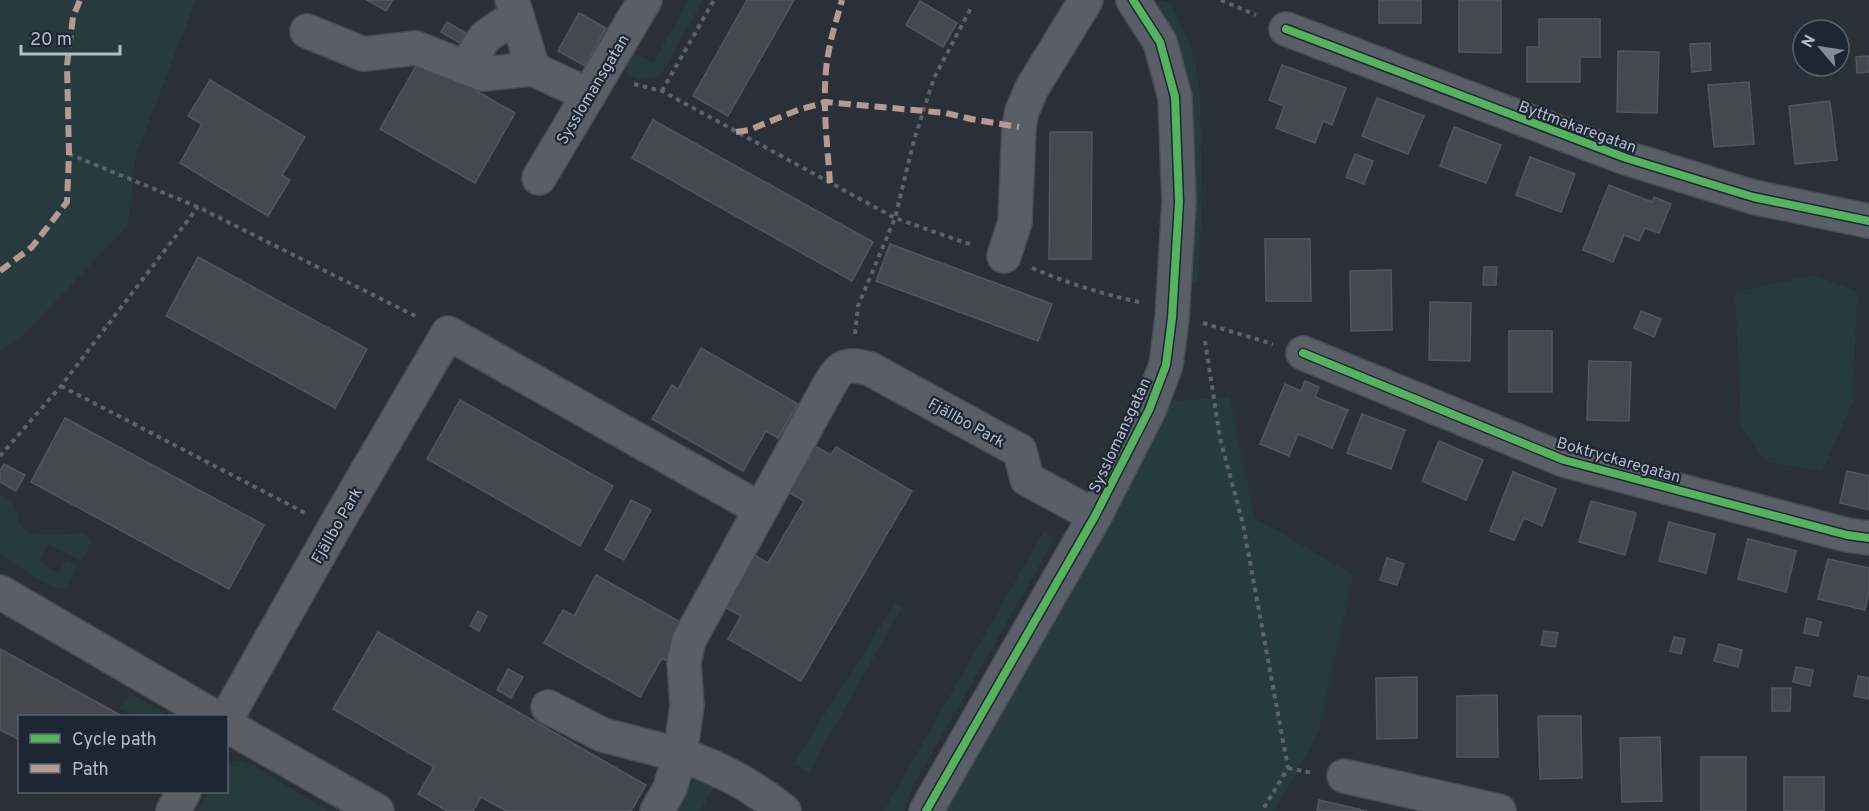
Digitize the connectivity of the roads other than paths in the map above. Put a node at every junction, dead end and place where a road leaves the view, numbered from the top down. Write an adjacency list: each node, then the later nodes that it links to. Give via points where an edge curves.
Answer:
1 (645, 0): 9 (street, Sysslomansgatan)
2 (1086, 0): 12 (street, via 1022,111 1015,222)
3 (1133, 0): 15 (street, Sysslomansgatan, via 1160,42 1175,97 1187,320 1149,410)
4 (515, 8): 7 (street, via 485,37); 8 (street)
5 (1286, 29): 11 (street, Byttmakaregatan, via 1626,158 1752,197)
6 (307, 31): 7 (street, via 363,54 416,48)
7 (465, 68): 8 (street, via 482,74)
8 (533, 69): 9 (street)
9 (595, 85): 10 (street, Sysslomansgatan)
10 (539, 178)
11 (1869, 221)
12 (1004, 256)
13 (1303, 353): 16 (street, Boktryckaregatan, via 1564,460)
14 (760, 509): 15 (street, Fjällbo Park, via 833,378 851,364 870,369 1020,451 1027,479); 20 (street, Fjällbo Park, via 448,333); 22 (street, via 689,640 684,662 687,706)
15 (1095, 516): 29 (street, Sysslomansgatan)
16 (1869, 538)
17 (0, 592): 19 (street)
18 (548, 707): 22 (street, via 603,735)
19 (210, 715)
20 (228, 715)
21 (228, 726): 26 (street)
22 (680, 755): 27 (street, via 670,788); 28 (street, via 715,768 765,795)
23 (1344, 776): 30 (street)
24 (183, 793): 25 (street)
25 (173, 811)
26 (377, 811)
27 (657, 811)
28 (784, 811)
29 (926, 811)
30 (1499, 811)

